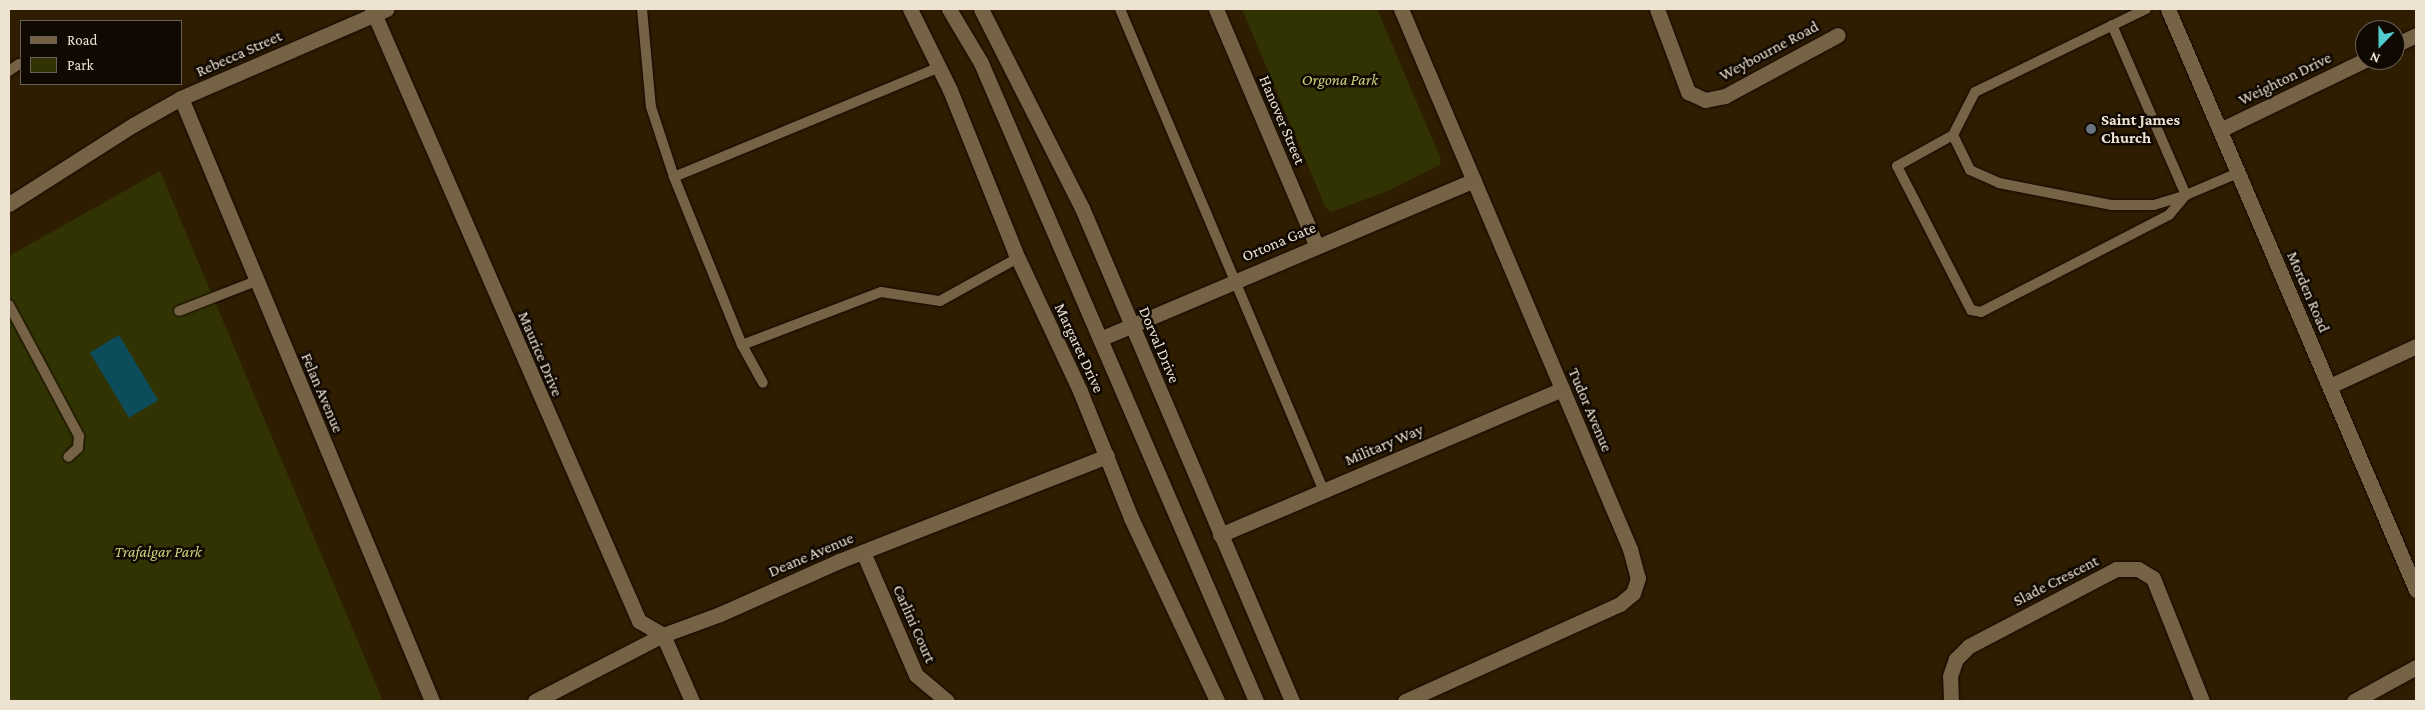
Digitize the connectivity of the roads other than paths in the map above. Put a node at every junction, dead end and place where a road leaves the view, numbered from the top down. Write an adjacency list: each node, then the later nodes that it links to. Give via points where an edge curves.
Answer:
1 (642, 9): 22 (lane, via 651,107)
2 (910, 9): 16 (street, Margaret Drive)
3 (948, 9): 33 (street, via 981,63)
4 (981, 9): 32 (street, Dorval Drive, via 1082,208)
5 (1120, 9): 28 (lane)
6 (1216, 9): 26 (street, Hanover Street)
7 (1401, 9): 23 (street, Tudor Avenue)
8 (1657, 9): 13 (street, Weybourne Road, via 1688,92 1705,100 1726,96)
9 (2146, 9): 12 (lane)
10 (2168, 9): 19 (street, Morden Road)
11 (378, 10): 18 (street, Rebecca Street); 45 (street, Maurice Drive, via 639,621)
12 (2112, 25): 20 (lane, via 1975,92); 24 (lane)
13 (1838, 35)
14 (19, 64): 17 (lane)
15 (2355, 65): 19 (street, Weighton Drive)
16 (939, 67): 22 (lane); 27 (street, Margaret Drive)
17 (9, 71)
18 (181, 98): 25 (street, Rebecca Street); 29 (street, Felan Avenue)
19 (2220, 130): 21 (street, Morden Road)
20 (1953, 134): 24 (lane, via 1970,170 1999,183 2111,205 2154,205); 24 (lane, via 1897,166 1971,310 1982,312 2169,215)
21 (2238, 173): 24 (lane); 37 (street, Morden Road)
22 (674, 177): 34 (lane)
23 (1474, 180): 26 (street, Ortona Gate); 38 (street, Tudor Avenue)
24 (2186, 195)
25 (9, 204)
26 (1316, 245): 28 (street, Ortona Gate)
27 (1018, 258): 34 (lane, via 940,301 881,292); 39 (street, Margaret Drive)
28 (1235, 280): 32 (street, Ortona Gate); 41 (lane)
29 (256, 281): 31 (lane); 47 (street, Felan Avenue)
30 (9, 305): 40 (lane, via 79,436 78,448)
31 (179, 311)
32 (1132, 325): 33 (street, Ortona Gate); 42 (street, Dorval Drive)
33 (1100, 340): 52 (street)
34 (742, 346): 36 (lane)
35 (2416, 346): 37 (street)
36 (763, 383)
37 (2330, 386): 44 (street, Morden Road)
38 (1562, 389): 41 (street, Military Way); 54 (street, Tudor Avenue, via 1638,568 1633,593 1613,607)
39 (1107, 456): 43 (street, Deane Avenue); 51 (street, Margaret Drive, via 1131,518)
40 (68, 457)
41 (1323, 489): 42 (street, Military Way)
42 (1220, 535): 53 (street, Dorval Drive)
43 (863, 552): 45 (street, Deane Avenue); 50 (street, Carlini Court, via 916,675)
44 (2416, 590)
45 (663, 635): 48 (street, Deane Avenue); 49 (street)
46 (2416, 667): 57 (street)
47 (432, 701)
48 (535, 701)
49 (692, 701)
50 (947, 701)
51 (1217, 701)
52 (1256, 701)
53 (1292, 701)
54 (1405, 701)
55 (1951, 701): 56 (street, Slade Crescent, via 1950,676 1956,658 1969,646 2116,569 2138,569 2153,578)
56 (2202, 701)
57 (2354, 701)

